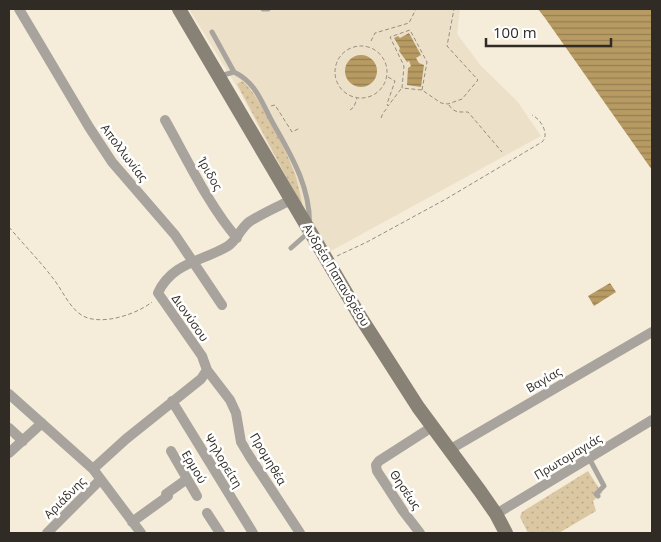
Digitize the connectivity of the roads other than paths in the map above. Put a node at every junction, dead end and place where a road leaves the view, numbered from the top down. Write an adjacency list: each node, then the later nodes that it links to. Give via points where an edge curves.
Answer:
1 (19, 9): 13 (street, Απολλωνίας, via 108,155)
2 (179, 9): 7 (main road, Ανδρέα Παπανδρέου)
3 (263, 9): 4 (lane)
4 (268, 9)
5 (212, 32): 6 (lane)
6 (234, 72): 7 (lane); 10 (lane, via 245,77 260,96 298,170 310,217)
7 (220, 76): 9 (main road, Ανδρέα Παπανδρέου)
8 (165, 120): 11 (street, Ίριδος, via 213,204)
9 (290, 200): 10 (main road, Ανδρέα Παπανδρέου); 11 (street, Διονύσου, via 248,223)
10 (309, 232): 12 (lane); 21 (main road, Ανδρέα Παπανδρέου)
11 (237, 238): 13 (street, Διονύσου, via 224,248)
12 (290, 248)
13 (192, 261): 14 (street, Απολλωνίας); 16 (street, Διονύσου, via 169,278 158,293 202,356)
14 (222, 305)
15 (652, 332): 24 (street, Βαγίας)
16 (207, 370): 18 (street, via 201,379); 40 (street, Προμηθέα, via 230,400 236,413 241,442)
17 (9, 394): 20 (street)
18 (172, 401): 28 (street); 39 (street, Ψηλορείτη)
19 (652, 420): 27 (street, Πρωτομαγιάς)
20 (42, 423): 23 (street); 28 (street)
21 (432, 427): 24 (main road, Ανδρέα Παπανδρέου); 41 (street, Θησέως, via 376,465)
22 (9, 428): 23 (street)
23 (22, 441): 26 (street)
24 (449, 450): 34 (main road, Ανδρέα Παπανδρέου)
25 (170, 451): 29 (street, Ερμού)
26 (9, 453)
27 (589, 458): 32 (lane, via 604,486 596,494); 34 (street, Πρωτομαγιάς)
28 (93, 469): 30 (street)
29 (187, 479): 31 (street, Ερμού); 35 (street)
30 (100, 480): 35 (street); 36 (street, Αριάδνης)
31 (197, 496)
32 (598, 496)
33 (207, 513): 38 (street)
34 (496, 514): 42 (main road, Ανδρέα Παπανδρέου)
35 (132, 522): 37 (street)
36 (47, 533)
37 (141, 533)
38 (220, 533)
39 (253, 533)
40 (300, 533)
41 (420, 533)
42 (506, 533)

